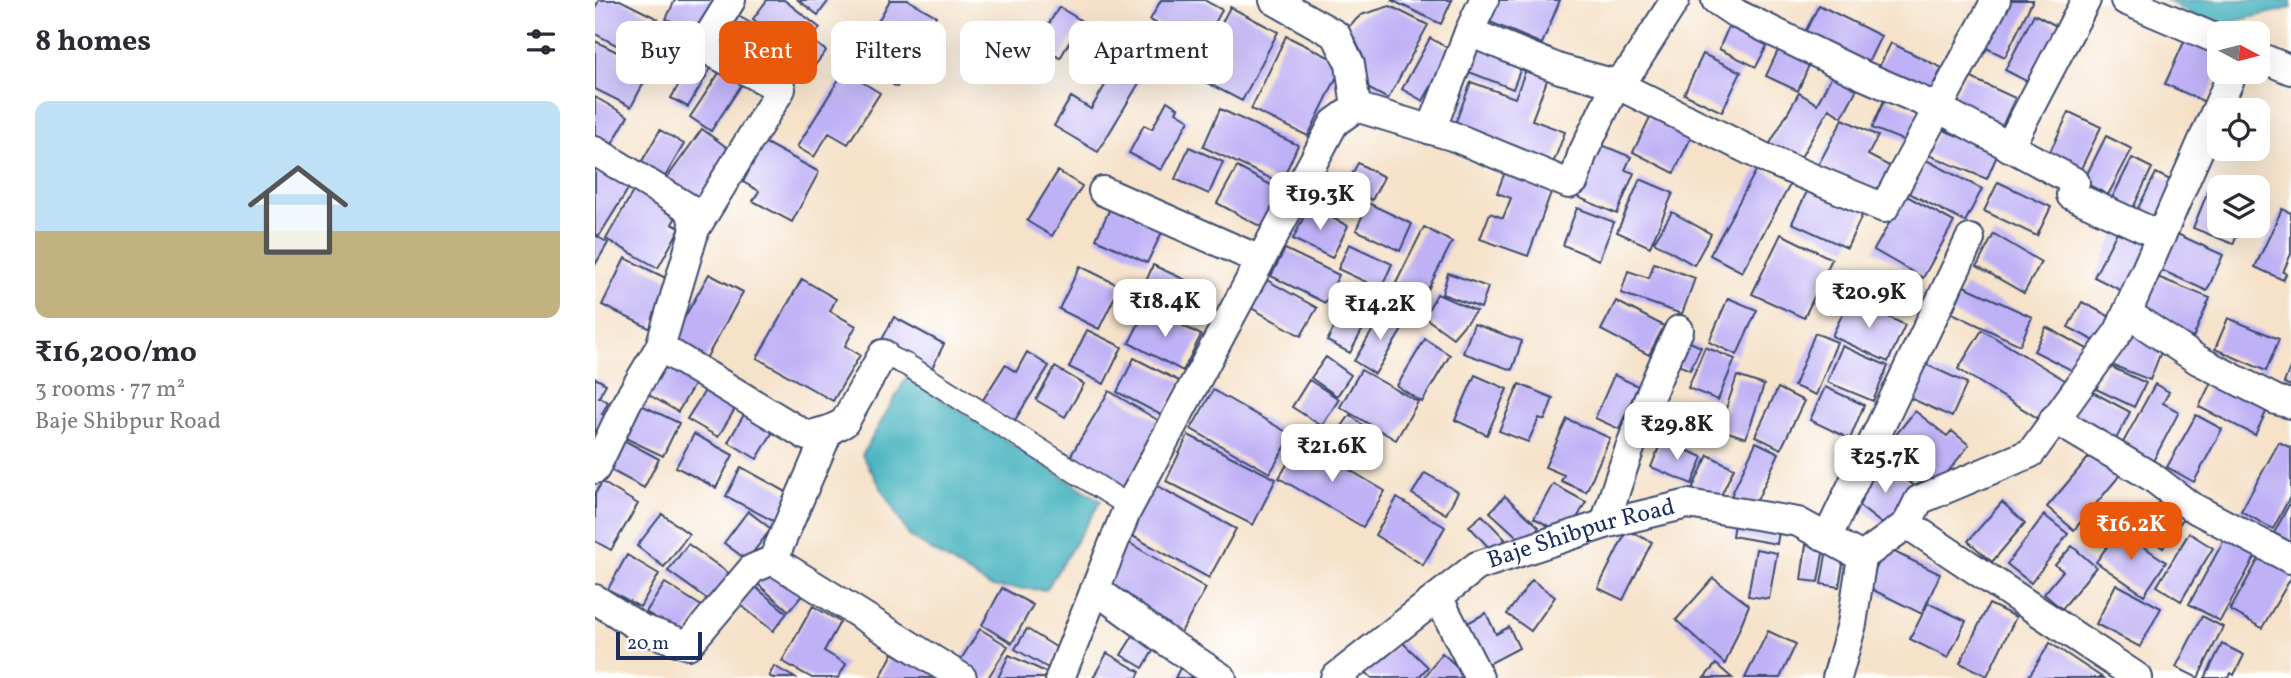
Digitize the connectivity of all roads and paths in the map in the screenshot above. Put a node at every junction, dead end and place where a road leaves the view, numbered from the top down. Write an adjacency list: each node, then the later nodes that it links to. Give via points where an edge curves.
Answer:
1 (731, 0): 21 (street, via 702,47 781,89)
2 (1274, 0): 15 (street, via 1336,35 1350,64)
3 (1484, 0): 9 (street)
4 (1675, 0): 13 (street, via 1633,66)
5 (1716, 0): 16 (street, via 1847,68)
6 (1996, 0): 16 (street)
7 (2086, 0): 18 (street)
8 (2125, 0): 10 (street)
9 (1468, 32): 13 (street, via 1560,69); 17 (street)
10 (2207, 35)
11 (2270, 61): 12 (street)
12 (2291, 70)
13 (1616, 84): 16 (street, via 1769,160 1884,208); 17 (street, via 1569,184)
14 (2227, 84): 22 (street)
15 (1356, 107): 17 (street); 24 (street, via 1334,123)
16 (1938, 108): 18 (street)
17 (1431, 130)
18 (2009, 147): 22 (street, via 2075,182 2071,195)
19 (595, 150): 21 (street, via 690,209)
20 (1103, 191): 24 (street)
21 (695, 229): 27 (street)
22 (2161, 236): 25 (street)
23 (1970, 239): 36 (street)
24 (1261, 260): 33 (street)
25 (2127, 313): 29 (street, via 2198,360); 30 (street, via 2119,331)
26 (1679, 330): 34 (street, via 1642,414)
27 (660, 347): 31 (street, via 807,436); 32 (street)
28 (883, 354): 31 (street, via 843,423); 33 (street, via 908,365)
29 (2291, 404)
30 (2054, 419): 35 (street, via 2031,453 1919,500); 38 (street, via 2152,477 2190,506)
31 (829, 430): 39 (street)
32 (595, 469)
33 (1129, 506): 40 (street)
34 (1605, 524): 36 (street, Baje Shibpur Road, via 1688,504 1798,522); 41 (street, Baje Shibpur Road, via 1477,566)
35 (1907, 524): 37 (street); 49 (street)
36 (1827, 538): 37 (street, Baje Shibpur Road)
37 (1862, 557): 48 (street, via 1852,624)
38 (2291, 559)
39 (773, 560): 42 (street, via 752,569 688,645 642,629); 43 (street)
40 (1095, 589): 44 (street); 45 (street)
41 (1438, 597): 46 (street, Baje Shibpur Road); 47 (street)
42 (595, 599)
43 (962, 678)
44 (1060, 678)
45 (1222, 678)
46 (1335, 678)
47 (1479, 678)
48 (1837, 678)
49 (2138, 678)

